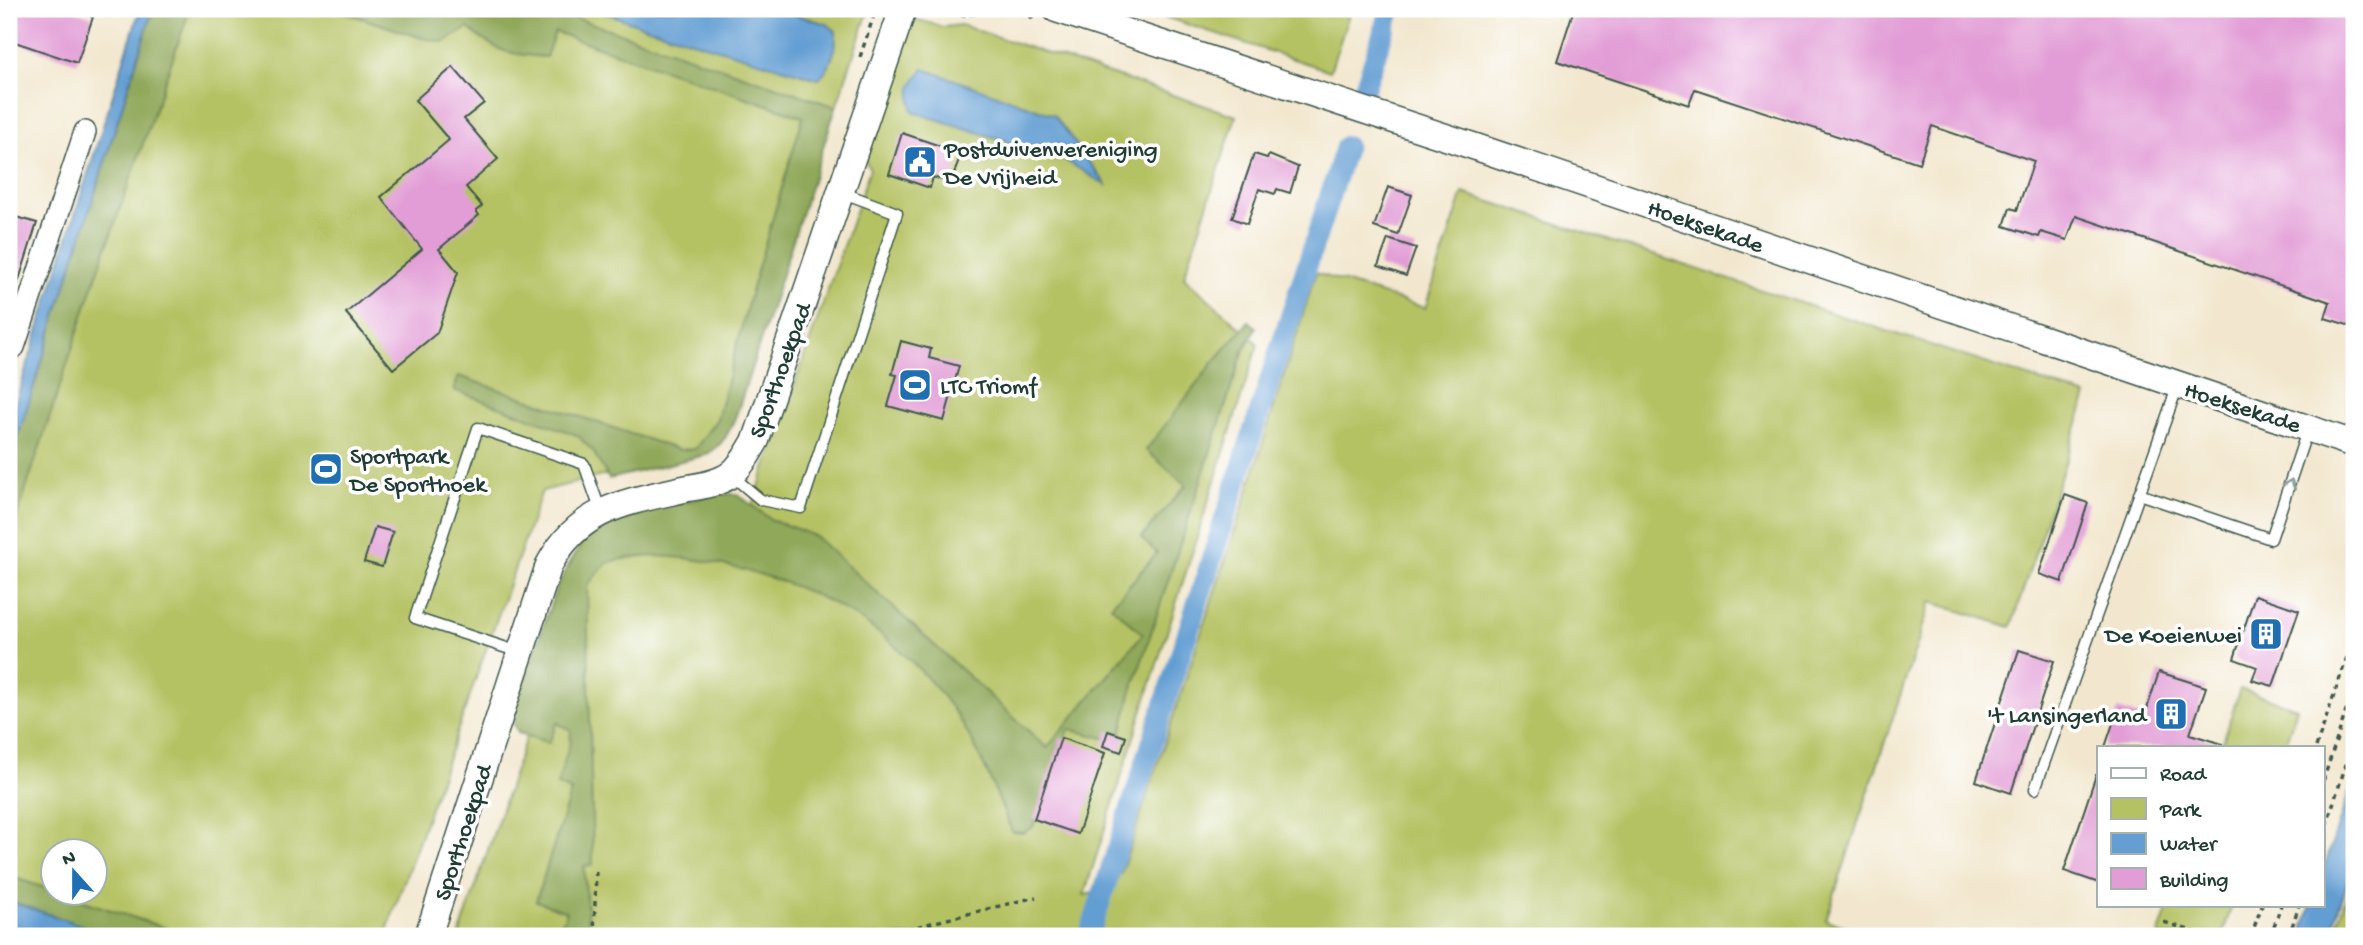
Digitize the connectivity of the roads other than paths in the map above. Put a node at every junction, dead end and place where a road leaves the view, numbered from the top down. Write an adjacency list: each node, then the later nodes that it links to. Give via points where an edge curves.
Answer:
1 (903, 9): 4 (street, Sporthoekpad)
2 (1046, 13): 6 (street, Hoeksekade, via 1464,143)
3 (85, 132): 5 (street, via 14,347)
4 (841, 192): 9 (street, Sporthoekpad, via 756,440); 9 (lane, via 897,213 801,508 761,500)
5 (9, 350)
6 (2178, 385): 7 (street, Hoeksekade); 10 (lane)
7 (2308, 428): 8 (street, Hoeksekade); 10 (lane, one-way to 7, via 2271,539)
8 (2354, 443)
9 (731, 475): 11 (street, Sporthoekpad)
10 (2139, 494): 13 (lane)
11 (601, 512): 12 (street, Sporthoekpad, via 559,545); 12 (lane, via 584,464 478,428 415,618)
12 (521, 652): 14 (street, Sporthoekpad)
13 (2035, 789)
14 (428, 936)

